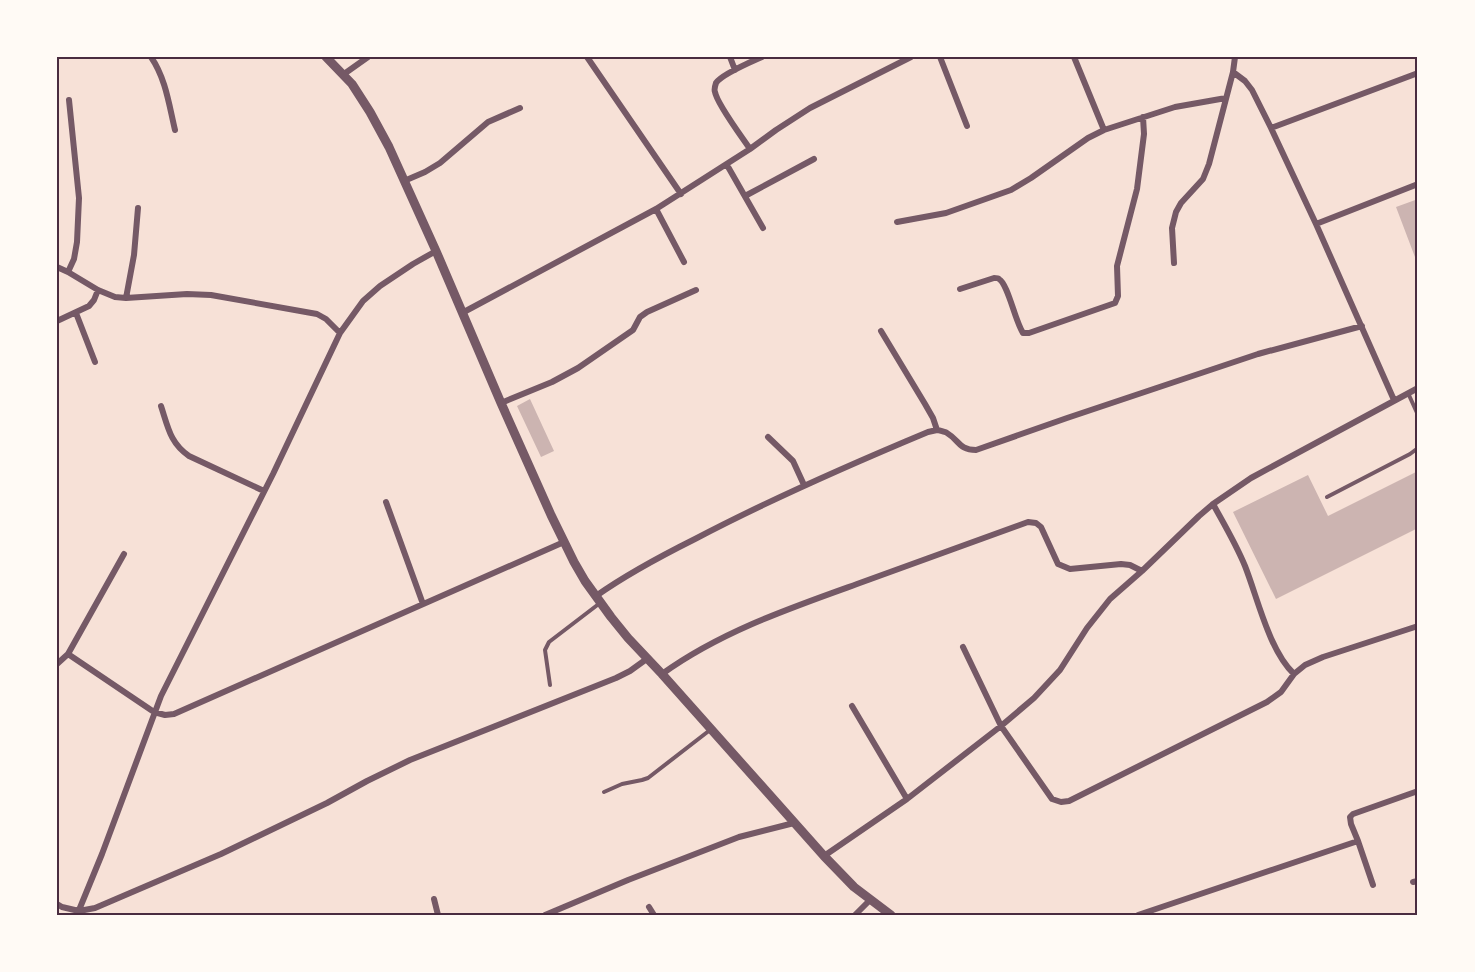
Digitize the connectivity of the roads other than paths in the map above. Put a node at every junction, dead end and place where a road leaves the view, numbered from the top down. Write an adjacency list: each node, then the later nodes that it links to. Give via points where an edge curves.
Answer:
1 (151, 57): 21 (street, via 164,83)
2 (326, 57): 14 (street)
3 (368, 57): 14 (street)
4 (587, 57): 28 (street)
5 (730, 57): 11 (street)
6 (762, 57): 11 (street)
7 (911, 57): 23 (street, via 810,108)
8 (940, 57): 19 (street)
9 (1074, 57): 22 (street)
10 (1235, 57): 12 (street)
11 (735, 70): 23 (street, via 716,83 714,90)
12 (1233, 72): 15 (street); 20 (street, via 1252,90)
13 (1418, 73): 20 (street)
14 (344, 74): 26 (street, via 370,112)
15 (1226, 98): 18 (street); 37 (street, via 1203,179 1176,212 1172,228)
16 (69, 100): 39 (street, via 79,198 77,242)
17 (520, 108): 26 (street, via 488,122 440,163)
18 (1143, 117): 22 (street); 40 (street, via 1137,189 1117,266 1115,303 1023,333 999,279)
19 (967, 126)
20 (1271, 128): 33 (street)
21 (176, 130)
22 (1104, 130): 32 (street, via 1011,190 946,213)
23 (750, 149): 25 (street)
24 (814, 159): 29 (street)
25 (727, 165): 28 (street); 29 (street)
26 (404, 181): 35 (street)
27 (1418, 184): 33 (street)
28 (681, 194): 31 (street)
29 (745, 196): 34 (street)
30 (138, 208): 43 (street)
31 (656, 209): 36 (street); 45 (street)
32 (897, 222)
33 (1316, 224): 47 (street)
34 (763, 228)
35 (436, 251): 45 (street); 49 (street, via 380,286 363,301)
36 (684, 262)
37 (1174, 263)
38 (57, 267): 39 (street)
39 (68, 272): 41 (street)
40 (960, 289)
41 (98, 290): 43 (street); 44 (street, via 89,306)
42 (696, 290): 54 (street, via 647,312 633,330 578,368)
43 (126, 298): 49 (street, via 211,295 317,314)
44 (76, 313): 46 (street); 50 (street)
45 (462, 313): 54 (street)
46 (57, 321)
47 (1362, 326): 53 (street); 57 (street, via 1258,354 976,450 963,448)
48 (881, 331): 57 (street)
49 (340, 333): 61 (street)
50 (95, 362)
51 (1418, 388): 52 (street)
52 (1408, 393): 53 (street); 56 (lane)
53 (1394, 400): 64 (street, via 1251,478)
54 (501, 403): 65 (street)
55 (162, 406): 61 (street, via 172,439 182,451)
56 (1418, 415)
57 (937, 430): 60 (street)
58 (768, 437): 60 (street, via 793,461)
59 (1418, 448): 62 (lane)
60 (804, 484): 68 (street, via 663,555 624,577)
61 (264, 491): 79 (street)
62 (1327, 496)
63 (386, 502): 69 (street)
64 (1213, 504): 67 (street); 76 (street, via 1244,565 1277,652)
65 (564, 542): 68 (street); 69 (street)
66 (124, 554): 72 (street)
67 (1142, 572): 75 (street, via 1121,564 1064,567 1058,564 1041,527 1028,522 750,626); 80 (street, via 1110,599 1060,670 1034,699)
68 (598, 600): 73 (street); 77 (lane, via 549,642 545,650)
69 (423, 604): 79 (street, via 174,714)
70 (1418, 626): 76 (street, via 1323,657)
71 (963, 647): 80 (street)
72 (68, 654): 74 (street); 79 (street)
73 (648, 658): 75 (street); 93 (street, via 616,678 410,760 221,854)
74 (57, 664)
75 (662, 674): 81 (street)
76 (1294, 674): 80 (street, via 1281,693 1267,702 1069,801 1052,799)
77 (550, 686)
78 (852, 706): 84 (street)
79 (154, 712): 93 (street)
80 (1001, 726): 84 (street)
81 (711, 729): 83 (lane, via 648,778); 85 (street)
82 (1418, 791): 86 (street, via 1353,814 1350,824)
83 (604, 792)
84 (907, 799): 87 (street)
85 (794, 823): 87 (street); 95 (street, via 739,837)
86 (1358, 841): 88 (street); 99 (street)
87 (824, 856): 90 (street)
88 (1373, 885)
89 (434, 899): 94 (street)
90 (870, 900): 97 (street); 98 (street)
91 (57, 903): 93 (street)
92 (649, 907): 96 (street)
93 (80, 914)
94 (438, 915)
95 (545, 915)
96 (654, 915)
97 (855, 915)
98 (891, 915)
99 (1138, 915)

